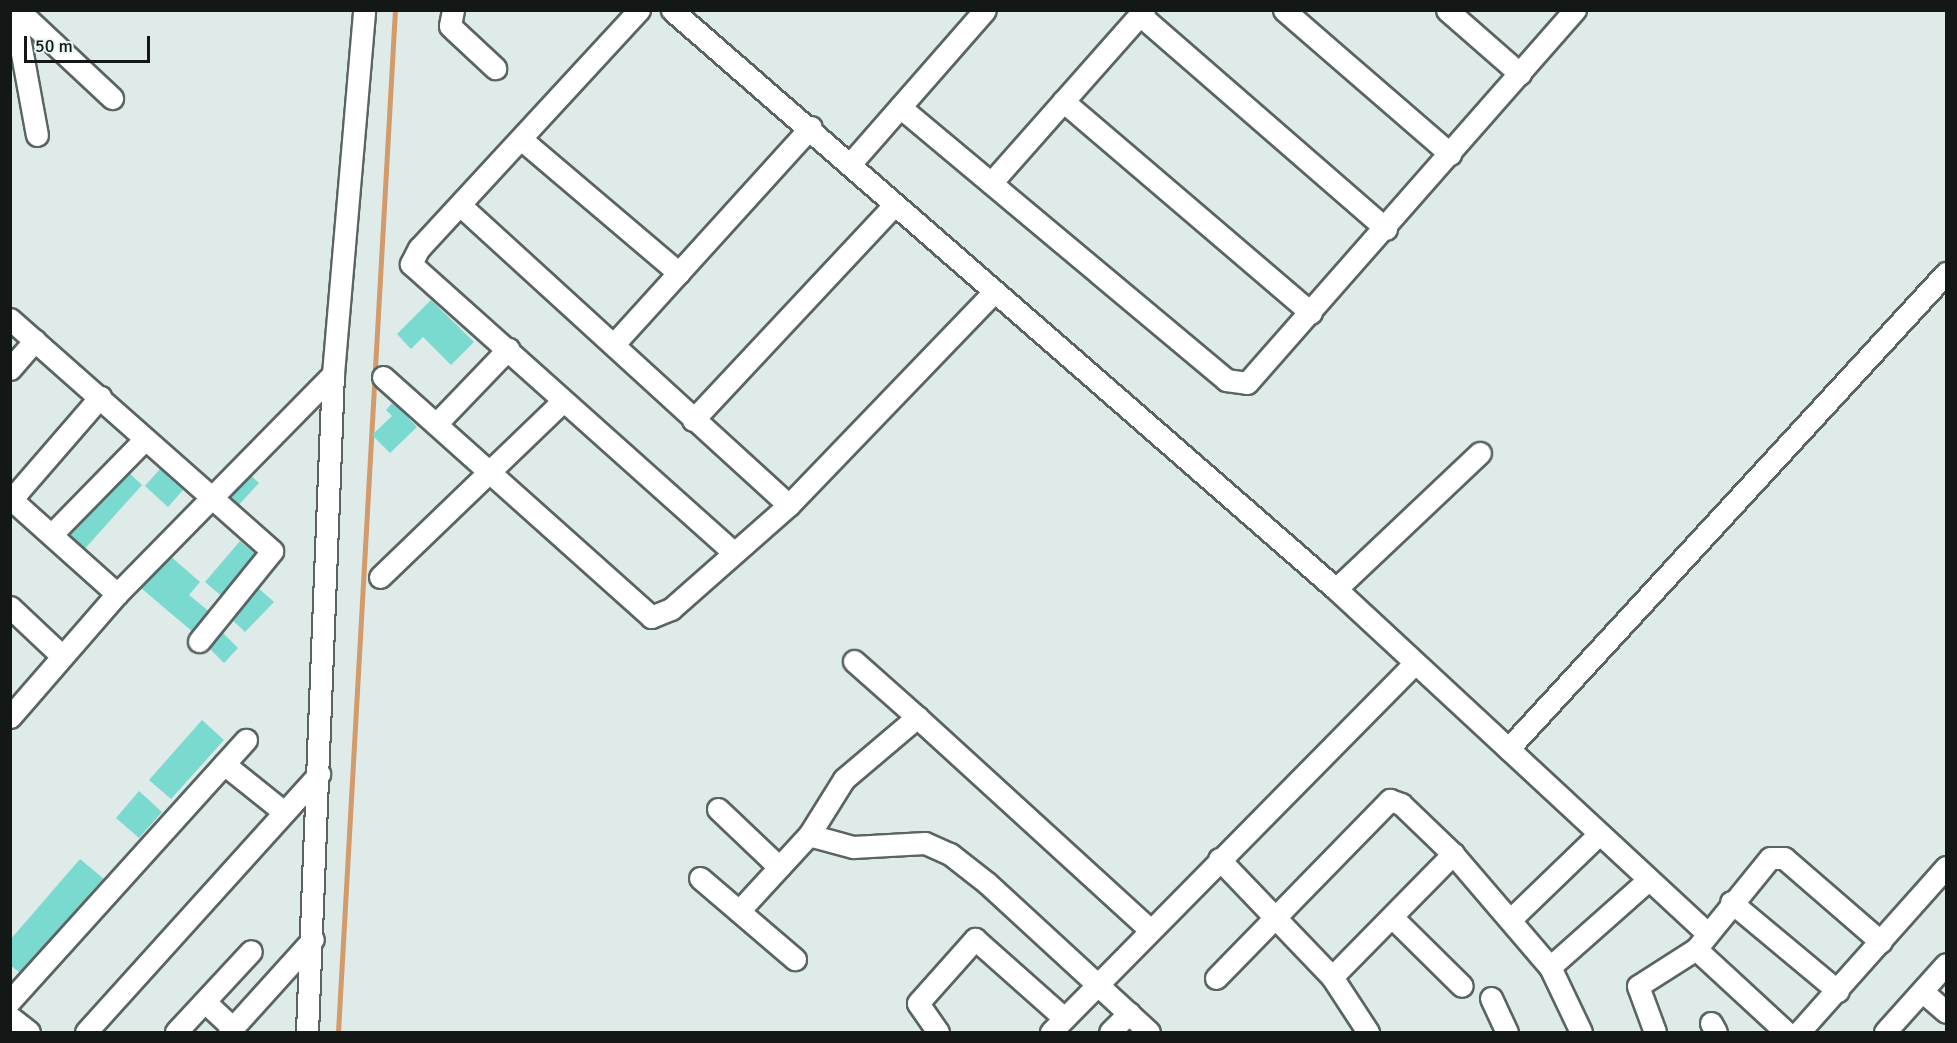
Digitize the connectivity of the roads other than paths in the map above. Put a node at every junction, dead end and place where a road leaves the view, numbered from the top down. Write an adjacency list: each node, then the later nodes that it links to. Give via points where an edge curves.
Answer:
1 (16, 10): 13 (street); 17 (street)
2 (364, 10): 34 (street)
3 (453, 10): 11 (street, via 450,26)
4 (639, 10): 18 (street)
5 (672, 10): 16 (street)
6 (985, 10): 15 (street)
7 (1284, 10): 19 (street)
8 (1447, 10): 12 (street)
9 (1575, 10): 12 (street)
10 (1142, 13): 14 (street); 24 (street)
11 (495, 68)
12 (1520, 74): 19 (street)
13 (112, 98)
14 (1063, 101): 21 (street); 28 (street)
15 (900, 107): 20 (street); 21 (street)
16 (811, 127): 20 (street); 25 (street)
17 (37, 135)
18 (521, 139): 23 (street); 25 (street)
19 (1450, 154): 24 (street)
20 (851, 163): 22 (street)
21 (991, 183): 28 (street, via 1226,380 1246,383 1257,376)
22 (894, 205): 27 (street); 38 (street)
23 (460, 206): 31 (street); 32 (street, via 418,248 411,264)
24 (1386, 229): 28 (street)
25 (679, 273): 31 (street)
26 (1947, 273): 59 (street)
27 (993, 293): 45 (street); 49 (street)
28 (1311, 313)
29 (10, 319): 30 (street)
30 (35, 340): 33 (street); 36 (street)
31 (614, 344): 38 (street)
32 (508, 349): 37 (street); 39 (street)
33 (10, 369)
34 (333, 374): 43 (street); 61 (street)
35 (383, 377): 39 (street)
36 (100, 397): 40 (street); 44 (street)
37 (563, 401): 42 (street); 47 (street)
38 (693, 420): 45 (street)
39 (437, 423): 42 (street)
40 (144, 440): 43 (street); 46 (street)
41 (1480, 453): 49 (street)
42 (492, 470): 47 (street, via 651,617 671,609); 48 (street)
43 (209, 498): 50 (street); 52 (street, via 273,555)
44 (11, 500): 46 (street)
45 (789, 505): 47 (street)
46 (53, 533): 50 (street)
47 (732, 551)
48 (380, 577)
49 (1336, 589): 55 (street)
50 (117, 594): 53 (street)
51 (10, 607): 53 (street)
52 (200, 641)
53 (61, 655): 56 (street)
54 (854, 661): 57 (street)
55 (1415, 663): 59 (street); 67 (street)
56 (10, 717)
57 (917, 717): 64 (street, via 844,779); 77 (street)
58 (246, 740): 60 (street)
59 (1508, 749): 65 (street)
60 (224, 764): 63 (street); 92 (street)
61 (319, 774): 63 (street); 78 (street)
62 (718, 809): 68 (street)
63 (284, 812): 101 (street)
64 (809, 835): 68 (street); 87 (street, via 853,847 914,842 940,848)
65 (1598, 835): 71 (street); 76 (street)
66 (1452, 854): 74 (street, via 1401,804 1390,800); 75 (street); 76 (street)
67 (1220, 859): 74 (street); 77 (street)
68 (779, 867): 73 (street)
69 (1947, 867): 80 (street)
70 (700, 878): 73 (street)
71 (1648, 880): 79 (street); 84 (street)
72 (1731, 902): 79 (street); 80 (street, via 1763,864 1779,855); 89 (street)
73 (739, 911): 82 (street)
74 (1274, 917): 85 (street); 86 (street)
75 (1394, 919): 85 (street); 88 (street)
76 (1511, 919): 84 (street)
77 (1149, 929): 87 (street)
78 (313, 939): 98 (street); 103 (street)
79 (1702, 941): 99 (street); 110 (street, via 1638,986)
80 (1881, 942): 89 (street)
81 (251, 951): 93 (street)
82 (795, 959)
83 (1947, 964): 90 (street)
84 (1550, 967): 109 (street)
85 (1332, 977): 107 (street)
86 (1216, 978)
87 (1098, 981): 95 (street); 97 (street)
88 (1462, 986)
89 (1838, 991): 99 (street)
90 (1923, 992): 94 (street); 111 (street)
91 (1491, 998): 108 (street)
92 (10, 1001)
93 (205, 1002): 98 (street); 102 (street)
94 (1947, 1012)
95 (1130, 1013): 105 (street); 106 (street)
96 (10, 1017): 100 (street)
97 (1058, 1025): 104 (street, via 975,939 918,1003)
98 (231, 1030)
99 (1800, 1031)
100 (29, 1032)
101 (86, 1032)
102 (176, 1032)
103 (307, 1032)
104 (938, 1032)
105 (1110, 1032)
106 (1149, 1032)
107 (1368, 1032)
108 (1507, 1032)
109 (1581, 1032)
110 (1656, 1032)
111 (1885, 1032)

